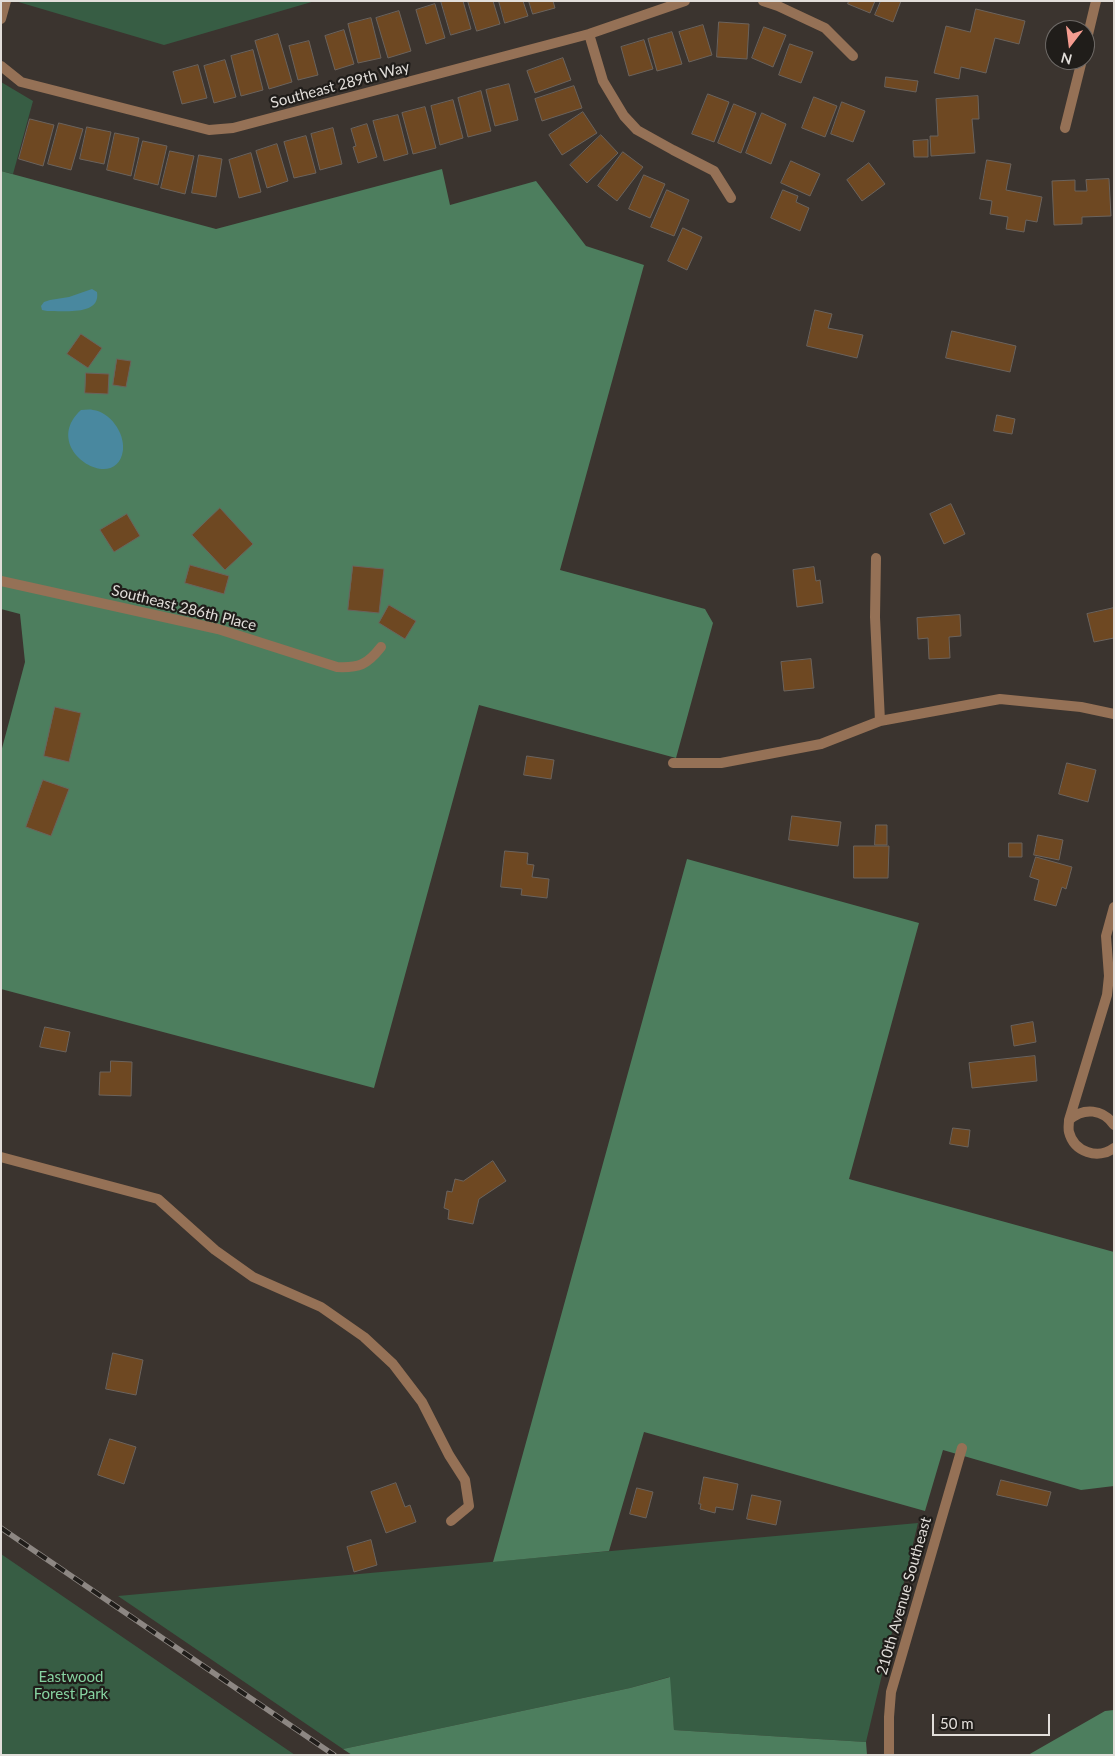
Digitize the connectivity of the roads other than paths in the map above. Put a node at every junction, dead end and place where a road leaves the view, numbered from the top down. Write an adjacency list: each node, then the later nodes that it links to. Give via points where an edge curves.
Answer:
1 (6, 1): 5 (street)
2 (685, 1): 7 (street, Southeast 289th Way)
3 (763, 1): 8 (street, via 825,28)
4 (1096, 1): 6 (street)
5 (1, 19)
6 (1091, 20)
7 (589, 34): 9 (street, Southeast 289th Way, via 233,128 209,130 21,82); 12 (street, via 602,81 624,116 637,130 714,171)
8 (853, 56)
9 (2, 67)
10 (1080, 70): 11 (street)
11 (1065, 128)
12 (731, 198)
13 (876, 558): 17 (street)
14 (1, 581): 15 (street, Southeast 286th Place, via 218,629 337,667 355,668 372,658)
15 (381, 647)
16 (1114, 714): 17 (street, via 1081,707 1000,699)
17 (880, 721): 18 (street, via 821,744 721,764)
18 (673, 763)
19 (1114, 907): 20 (street, via 1106,936 1107,995)
20 (1069, 1120): 21 (street, via 1085,1111 1096,1111); 22 (street, via 1069,1131 1080,1149 1090,1154 1101,1154)
21 (1114, 1125)
22 (1114, 1148)
23 (1, 1156): 25 (street, via 158,1199 215,1250 253,1277 321,1307 364,1338 393,1364 422,1402 465,1480 469,1506)
24 (962, 1448): 26 (street, 210th Avenue Southeast, via 892,1692)
25 (451, 1521)
26 (889, 1755)

